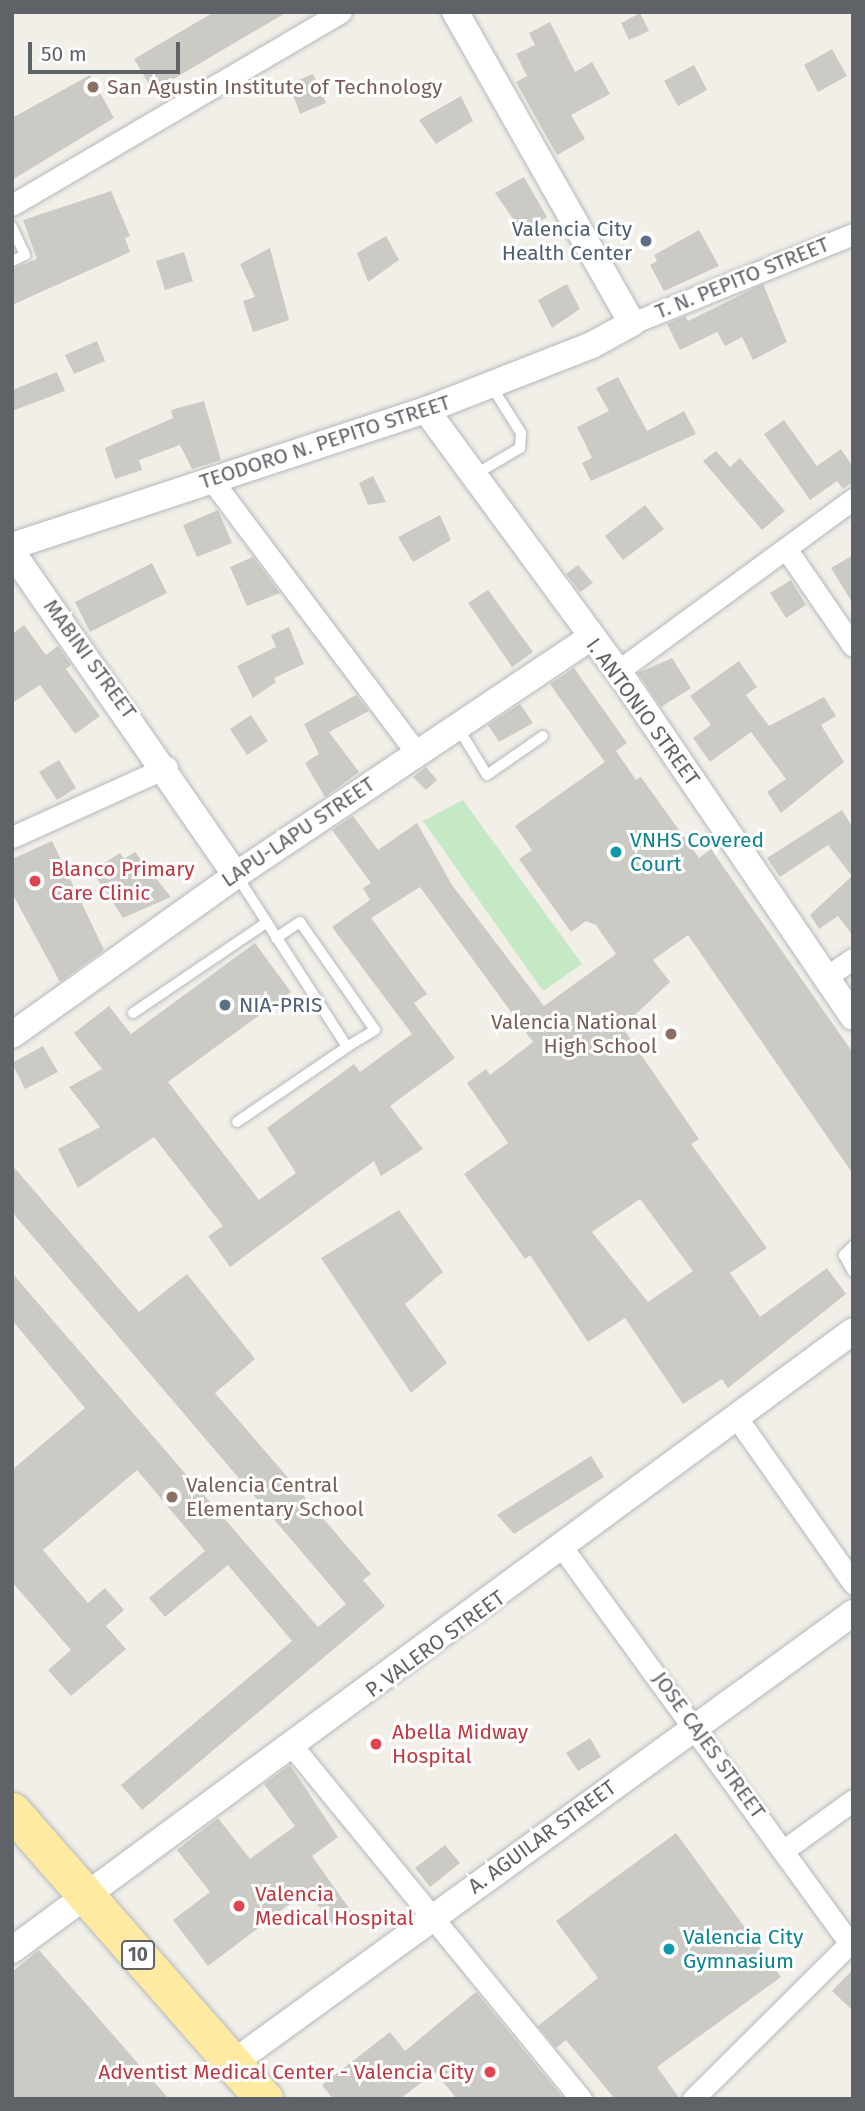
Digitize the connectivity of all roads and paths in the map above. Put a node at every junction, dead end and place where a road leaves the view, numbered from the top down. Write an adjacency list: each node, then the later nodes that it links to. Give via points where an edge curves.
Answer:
1 (341, 12): 3 (street)
2 (456, 12): 7 (street)
3 (12, 205)
4 (12, 227): 6 (lane, via 25,255)
5 (853, 234): 7 (street, T. N. PEPITO STREET)
6 (12, 261)
7 (632, 323): 8 (street, TEODORO N. PEPITO STREET)
8 (492, 387): 9 (street, TEODORO N. PEPITO STREET); 10 (lane, via 521,433 520,448)
9 (426, 410): 10 (street, I. ANTONIO STREET); 11 (street, TEODORO N. PEPITO STREET)
10 (473, 475): 16 (street, I. ANTONIO STREET)
11 (211, 479): 13 (street, TEODORO N. PEPITO STREET); 21 (street)
12 (853, 499): 14 (street)
13 (12, 546)
14 (787, 550): 17 (street); 18 (street)
15 (12, 552): 22 (street, MABINI STREET)
16 (590, 638): 18 (street, I. ANTONIO STREET); 19 (street, LAPU-LAPU STREET)
17 (853, 646)
18 (618, 671): 28 (street, I. ANTONIO STREET)
19 (457, 725): 20 (lane, via 487,775); 21 (street, LAPU-LAPU STREET)
20 (543, 736)
21 (415, 752): 24 (street, LAPU-LAPU STREET)
22 (167, 767): 23 (street); 24 (street, MABINI STREET)
23 (12, 836)
24 (236, 875): 25 (lane); 31 (street, LAPU-LAPU STREET)
25 (267, 923): 26 (lane); 29 (lane)
26 (276, 938): 32 (lane); 32 (lane, via 300,922 375,1030)
27 (853, 959): 28 (street)
28 (826, 977): 30 (street, I. ANTONIO STREET)
29 (133, 1013)
30 (853, 1017)
31 (12, 1035)
32 (347, 1047): 33 (lane)
33 (237, 1122)
34 (853, 1246): 35 (lane, via 844,1255)
35 (853, 1272)
36 (853, 1331): 37 (street, P. VALERO STREET)
37 (737, 1418): 38 (street, P. VALERO STREET); 39 (street)
38 (564, 1550): 41 (street, JOSE CAJES STREET); 42 (street, P. VALERO STREET)
39 (853, 1583)
40 (853, 1614): 41 (street, A. AGUILAR STREET)
41 (697, 1726): 45 (street, JOSE CAJES STREET); 47 (street, A. AGUILAR STREET)
42 (293, 1747): 46 (street, P. VALERO STREET); 47 (street)
43 (853, 1800): 45 (street)
44 (12, 1811): 46 (highway, 10)
45 (785, 1850): 52 (street, JOSE CAJES STREET, via 850,1942)
46 (86, 1898): 48 (street, P. VALERO STREET); 49 (highway, 10)
47 (430, 1917): 49 (street, A. AGUILAR STREET); 51 (street)
48 (12, 1950)
49 (233, 2063): 50 (highway, 10)
50 (264, 2099)
51 (581, 2099)
52 (693, 2099)

